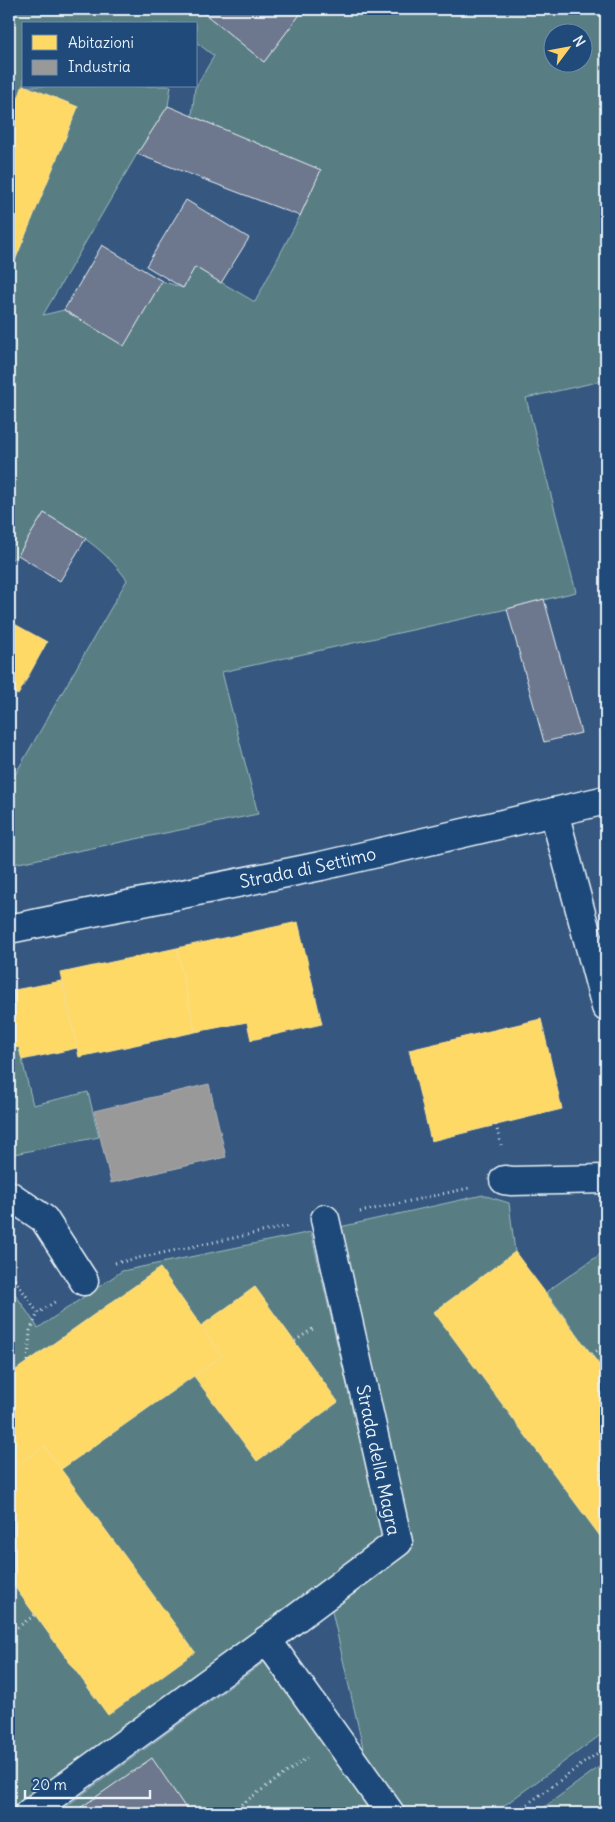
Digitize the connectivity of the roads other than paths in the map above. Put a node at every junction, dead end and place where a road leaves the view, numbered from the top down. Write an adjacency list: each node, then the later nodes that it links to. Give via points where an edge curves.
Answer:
1 (606, 800): 2 (main road, Strada di Settimo)
2 (554, 812): 3 (main road, Strada di Settimo, via 321,866); 4 (main road)
3 (9, 929)
4 (606, 1007)
5 (606, 1179): 6 (main road)
6 (504, 1180)
7 (9, 1195): 9 (main road, via 44,1219)
8 (325, 1219): 10 (main road, Strada della Magra, via 398,1542)
9 (84, 1281)
10 (267, 1640): 11 (main road, Strada della Magra); 12 (main road)
11 (29, 1813)
12 (390, 1813)

